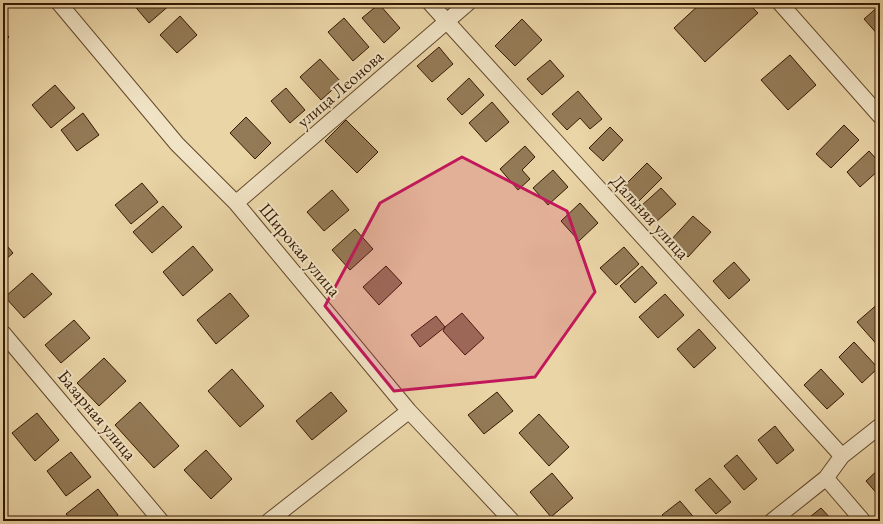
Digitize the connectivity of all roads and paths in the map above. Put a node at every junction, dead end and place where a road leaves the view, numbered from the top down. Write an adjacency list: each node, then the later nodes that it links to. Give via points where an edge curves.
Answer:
1 (59, 3): 7 (street, Широкая улица, via 177,144)
2 (430, 3): 5 (street, Дальняя улица)
3 (468, 3): 5 (street, улица Леонова)
4 (780, 3): 6 (street)
5 (448, 22): 7 (street, улица Леонова); 11 (street, Дальняя улица)
6 (880, 116)
7 (236, 203): 9 (street, Широкая улица)
8 (3, 333): 13 (street, Базарная улица)
9 (409, 411): 14 (street); 15 (street, Широкая улица)
10 (880, 426): 11 (street)
11 (842, 456): 12 (street)
12 (826, 478): 16 (street); 17 (street)
13 (162, 521)
14 (269, 521)
15 (512, 521)
16 (772, 521)
17 (863, 521)

